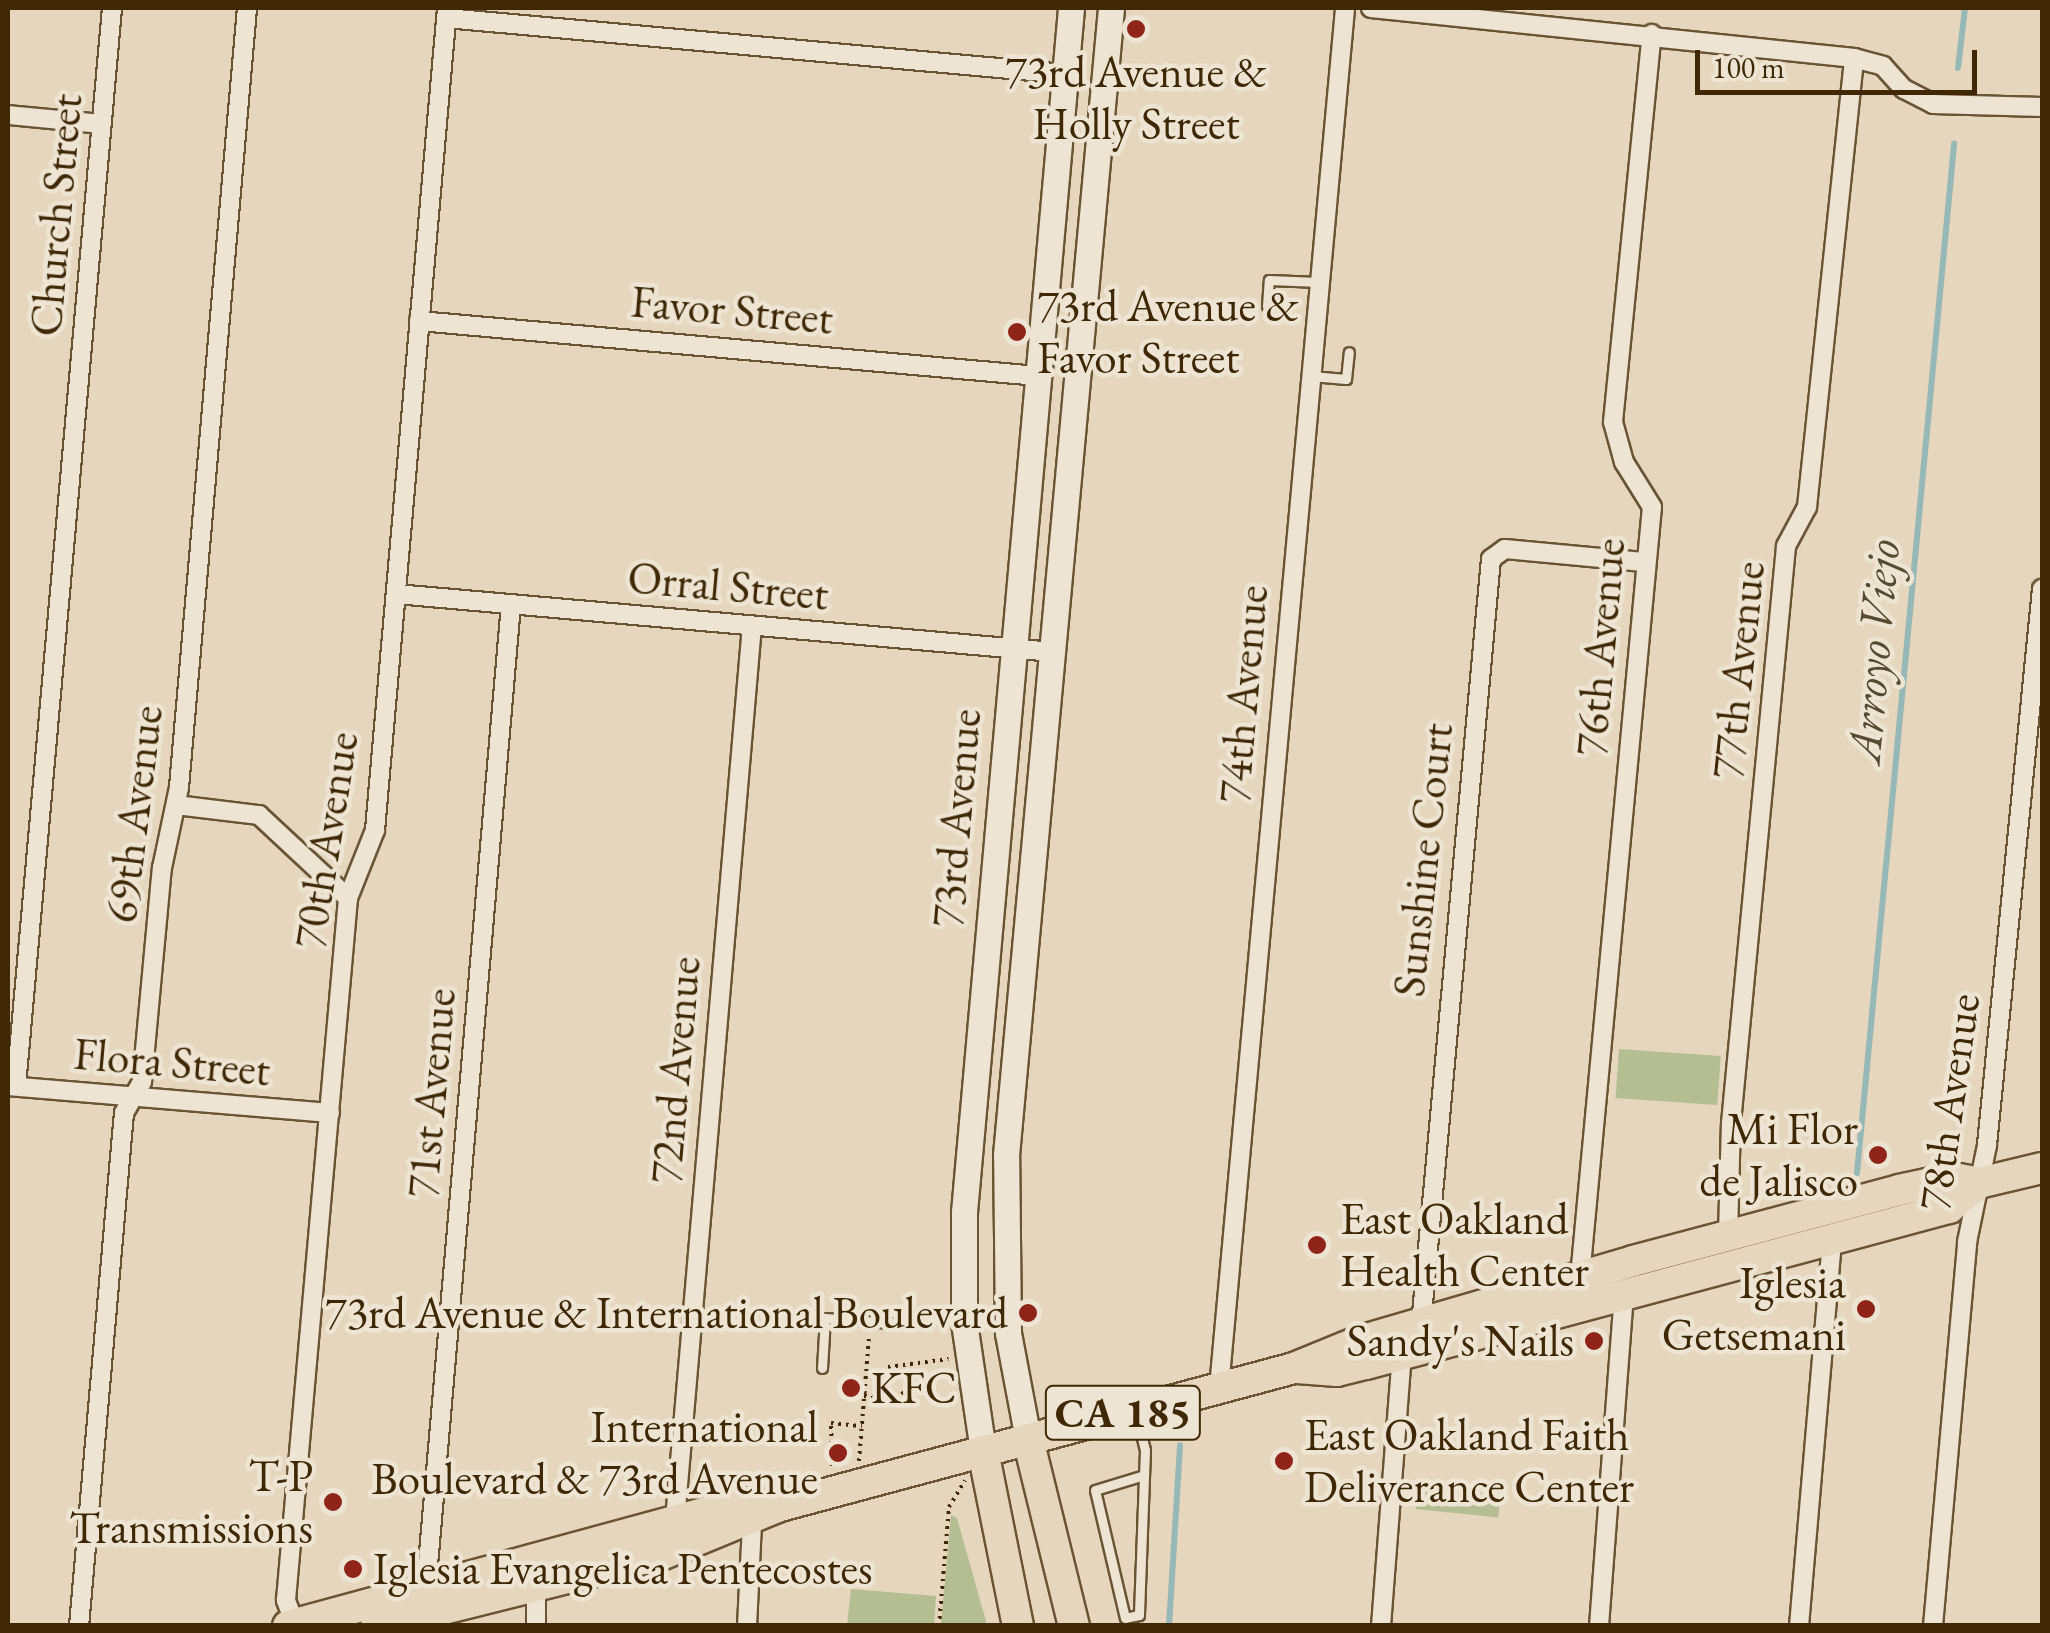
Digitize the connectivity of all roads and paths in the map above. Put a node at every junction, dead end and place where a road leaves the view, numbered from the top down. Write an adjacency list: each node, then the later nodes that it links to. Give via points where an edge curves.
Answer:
1 (112, 8): 13 (street, Church Street)
2 (247, 8): 28 (street, 69th Avenue)
3 (1071, 8): 10 (main road, 73rd Avenue)
4 (1110, 8): 26 (main road, 73rd Avenue)
5 (1345, 8): 14 (street, 74th Avenue)
6 (1371, 8): 8 (street)
7 (447, 13): 10 (street); 16 (street, 70th Avenue)
8 (1652, 34): 9 (street); 20 (street, 76th Avenue, via 1612,422 1624,462 1652,507)
9 (1854, 58): 11 (street, via 1883,66 1904,89 1934,104); 35 (street, 77th Avenue, via 1806,507 1786,546 1730,1123)
10 (1065, 74): 18 (main road, 73rd Avenue)
11 (2042, 107)
12 (8, 115): 13 (street)
13 (101, 124): 30 (street, Church Street)
14 (1319, 282): 15 (lane, via 1269,280); 19 (street, 74th Avenue)
15 (1267, 306)
16 (419, 320): 18 (street, Favor Street); 22 (street, 70th Avenue)
17 (1350, 352): 19 (lane, via 1346,379)
18 (1038, 376): 25 (main road, 73rd Avenue)
19 (1311, 376): 48 (street, 74th Avenue)
20 (1643, 562): 37 (street, 76th Avenue); 41 (street, Sunshine Court, via 1505,549 1491,559)
21 (2042, 589): 27 (street, 78th Avenue)
22 (396, 594): 23 (street, Orral Street); 29 (street, 70th Avenue, via 376,830)
23 (511, 604): 24 (street, Orral Street); 59 (street, 71st Avenue)
24 (752, 626): 25 (street, Orral Street); 57 (street, 72nd Avenue)
25 (1013, 650): 26 (street, Orral Street); 43 (main road, 73rd Avenue, via 964,1212)
26 (1053, 652): 52 (main road, 73rd Avenue, via 1006,1155 1008,1333)
27 (2033, 799): 34 (street, 78th Avenue)
28 (176, 806): 29 (street, via 259,815); 31 (street, 69th Avenue, via 162,868 142,1082)
29 (348, 898): 32 (street, 70th Avenue)
30 (12, 1086): 31 (street, Flora Street)
31 (134, 1097): 32 (street, Flora Street); 63 (street, 69th Avenue, via 124,1113)
32 (330, 1113): 62 (street, 70th Avenue, via 286,1600)
33 (2042, 1168): 34 (main road, CA 185)
34 (1979, 1183): 35 (main road, CA 185, via 1954,1178); 36 (main road, CA 185, via 1948,1208); 72 (street, 78th Avenue, via 1967,1242)
35 (1728, 1235): 37 (main road, CA 185)
36 (1832, 1239): 38 (main road, CA 185); 71 (street)
37 (1580, 1277): 41 (main road, CA 185)
38 (1624, 1294): 42 (main road, CA 185); 70 (street)
39 (870, 1322): 40 (lane); 45 (lane, via 825,1318); 49 (path)
40 (892, 1323)
41 (1421, 1325): 46 (main road, CA 185, via 1328,1351)
42 (1402, 1354): 46 (main road, CA 185, via 1337,1371); 69 (street)
43 (968, 1357): 44 (path); 53 (main road, 73rd Avenue)
44 (888, 1367)
45 (822, 1368)
46 (1294, 1368): 48 (main road, CA 185)
47 (908, 1388): 49 (path, via 896,1399)
48 (1219, 1388): 50 (main road, CA 185)
49 (864, 1396): 51 (path)
50 (1135, 1410): 52 (main road, CA 185); 54 (lane, via 1145,1450)
51 (862, 1426): 55 (path); 55 (path, via 831,1423)
52 (1028, 1439): 53 (main road, CA 185); 68 (main road)
53 (983, 1452): 55 (main road, CA 185); 66 (path, via 949,1507); 67 (main road)
54 (1141, 1476): 54 (lane, via 1096,1490 1125,1618 1139,1616)
55 (846, 1488): 56 (main road, CA 185)
56 (780, 1506): 57 (main road, CA 185, via 741,1503); 58 (main road, CA 185)
57 (675, 1520): 59 (main road, CA 185)
58 (752, 1522): 60 (main road, CA 185); 65 (street)
59 (426, 1588): 62 (main road, CA 185)
60 (536, 1590): 61 (main road, CA 185); 64 (street)
61 (394, 1623)
62 (292, 1625)
63 (79, 1626)
64 (536, 1626)
65 (747, 1626)
66 (938, 1626)
67 (1018, 1626)
68 (1074, 1626)
69 (1381, 1626)
70 (1599, 1626)
71 (1800, 1626)
72 (1934, 1626)

